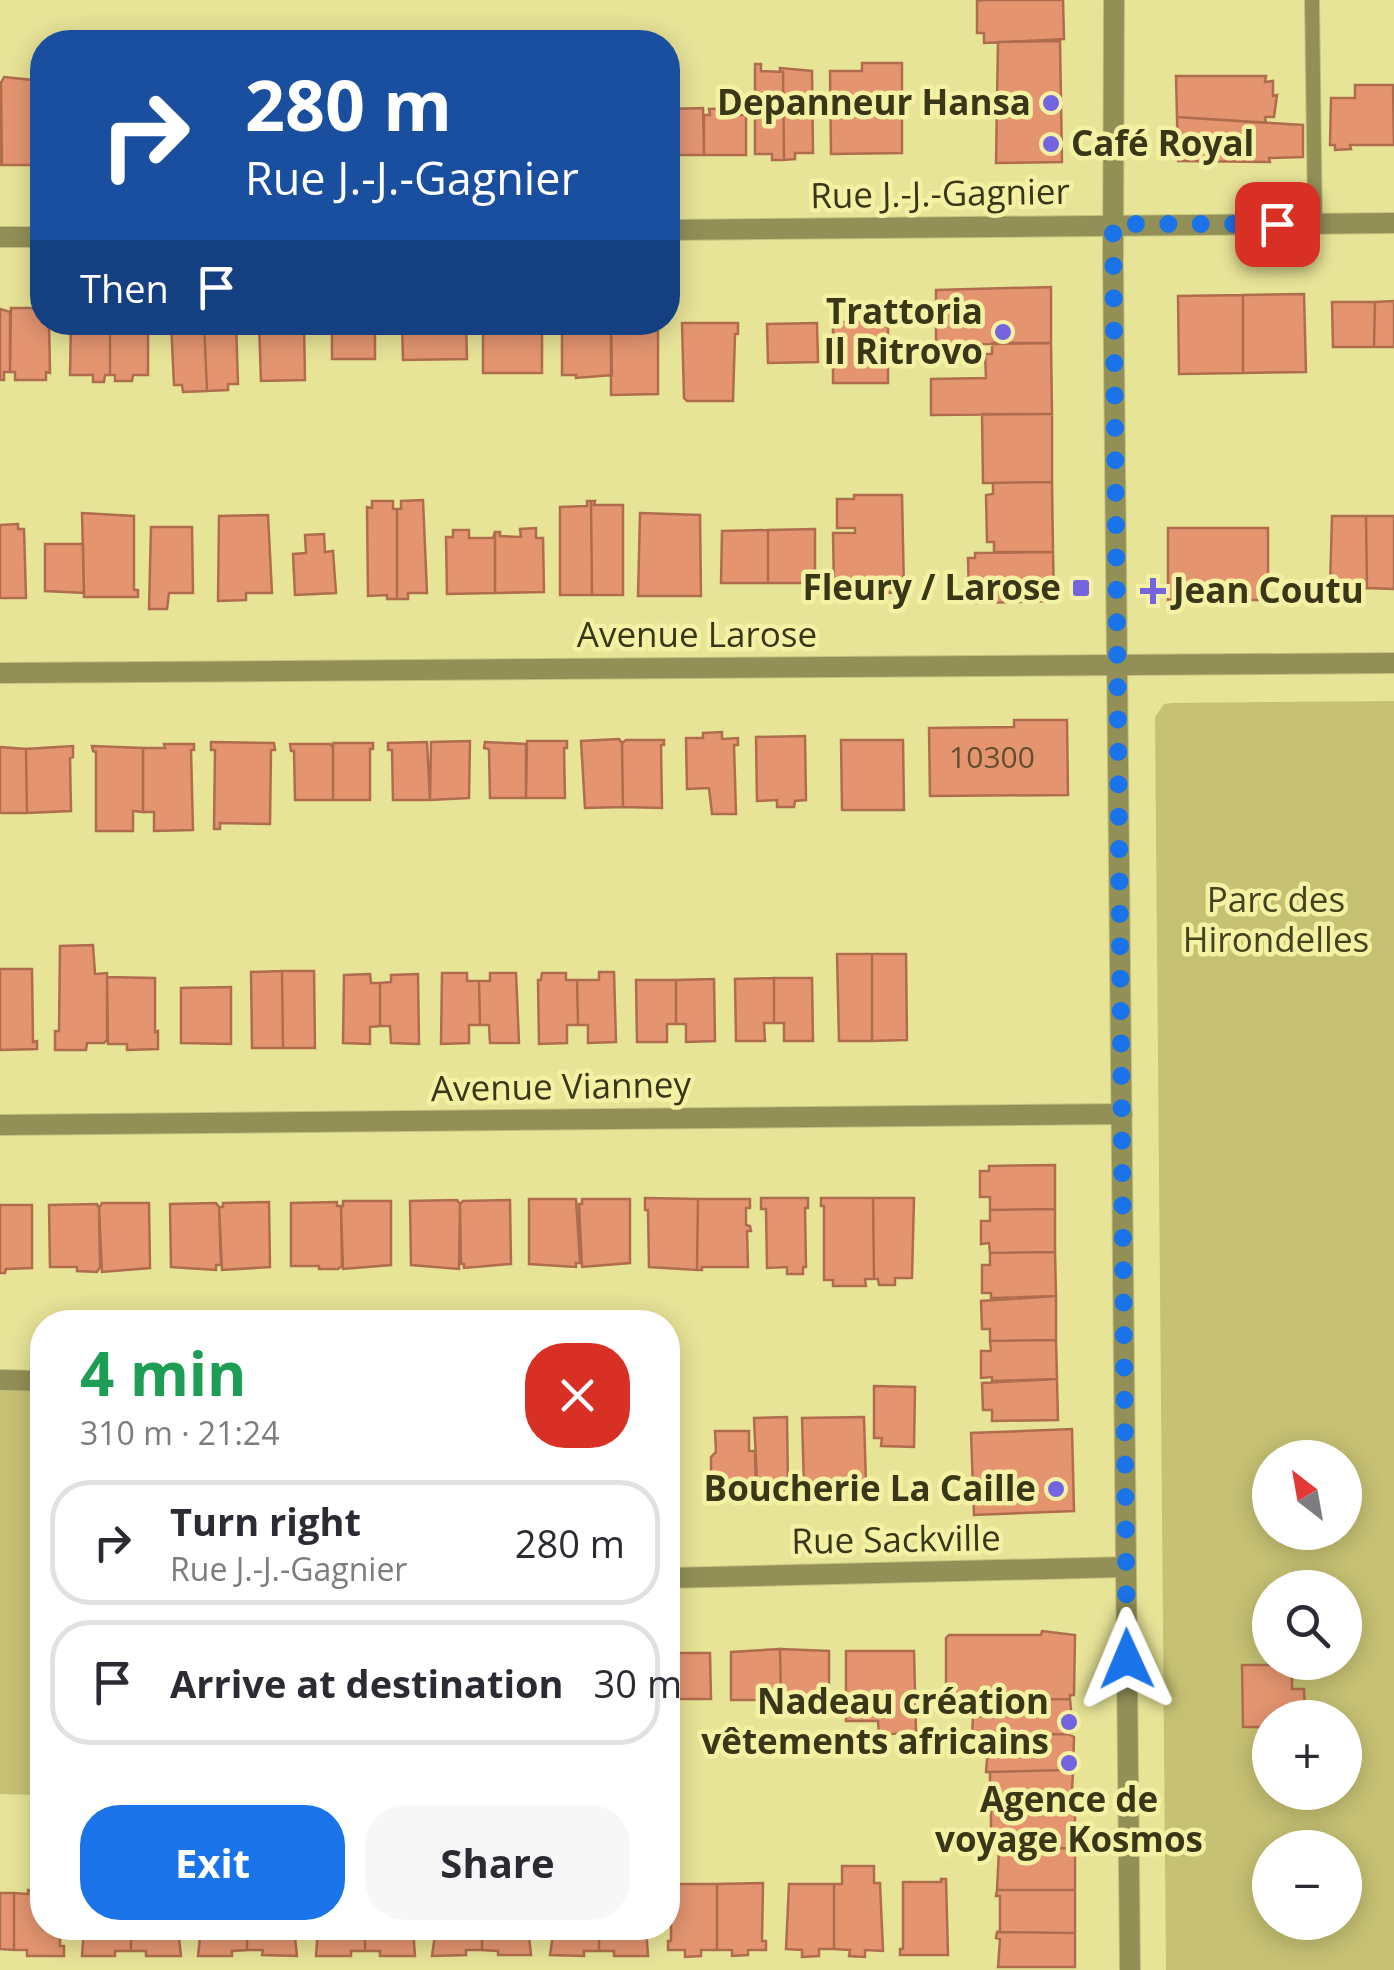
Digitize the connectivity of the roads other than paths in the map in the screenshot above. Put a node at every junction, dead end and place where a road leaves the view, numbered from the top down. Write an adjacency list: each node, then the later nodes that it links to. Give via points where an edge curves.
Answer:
1 (1114, 0): 5 (street)
2 (1312, 0): 3 (lane)
3 (1315, 223): 4 (street, Rue J.-J.-Gagnier); 5 (street, Rue J.-J.-Gagnier)
4 (1394, 223)
5 (1113, 224): 6 (street, Rue J.-J.-Gagnier); 10 (street)
6 (680, 230)
7 (0, 237): 8 (street)
8 (30, 237)
9 (1394, 663): 10 (street, Avenue Larose)
10 (1119, 664): 11 (street, Avenue Larose); 12 (street)
11 (0, 674)
12 (1122, 1114): 13 (street, Avenue Vianney); 16 (street)
13 (0, 1125)
14 (0, 1380): 15 (street)
15 (30, 1381)
16 (1126, 1567): 17 (street, Rue Sackville); 18 (street)
17 (680, 1578)
18 (1130, 1970)

